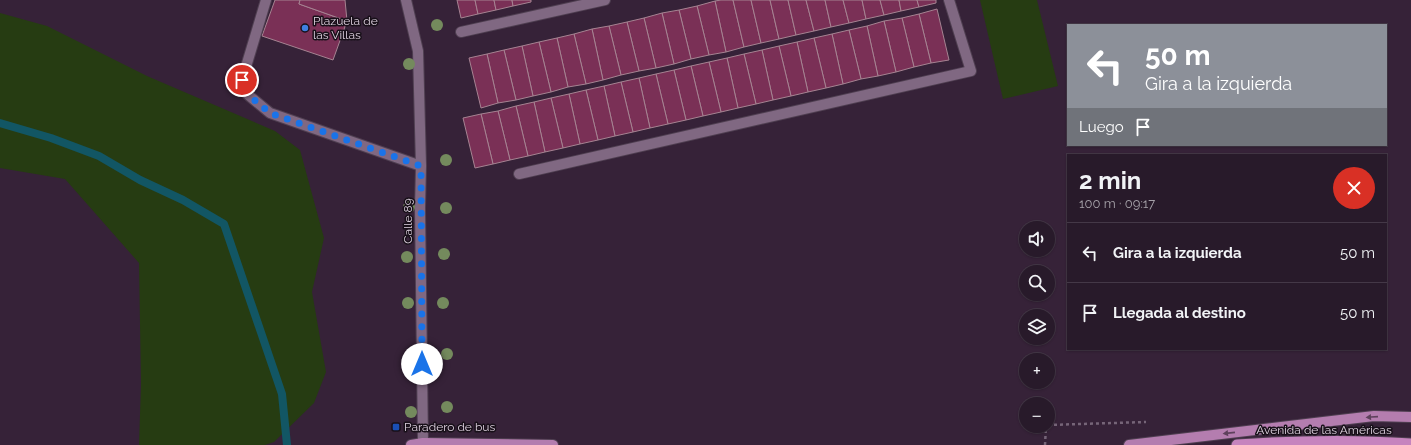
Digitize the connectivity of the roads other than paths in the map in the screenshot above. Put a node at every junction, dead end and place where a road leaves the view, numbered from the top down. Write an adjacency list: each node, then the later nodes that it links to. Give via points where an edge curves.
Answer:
1 (266, 0): 6 (street, via 242,80 247,94 270,113)
2 (406, 0): 6 (street, Calle 89, via 418,51)
3 (605, 0): 5 (street)
4 (950, 0): 7 (street, via 971,71)
5 (461, 32)
6 (421, 166): 9 (street, Calle 89)
7 (519, 174)
8 (1411, 417): 13 (main road, one-way to 13, via 1374,416)
9 (423, 443): 11 (main road); 12 (main road)
10 (1411, 444): 14 (highway, Avenida de las Américas, via 1288,441)
11 (411, 445)
12 (553, 445)
13 (1129, 445)
14 (1237, 445)

